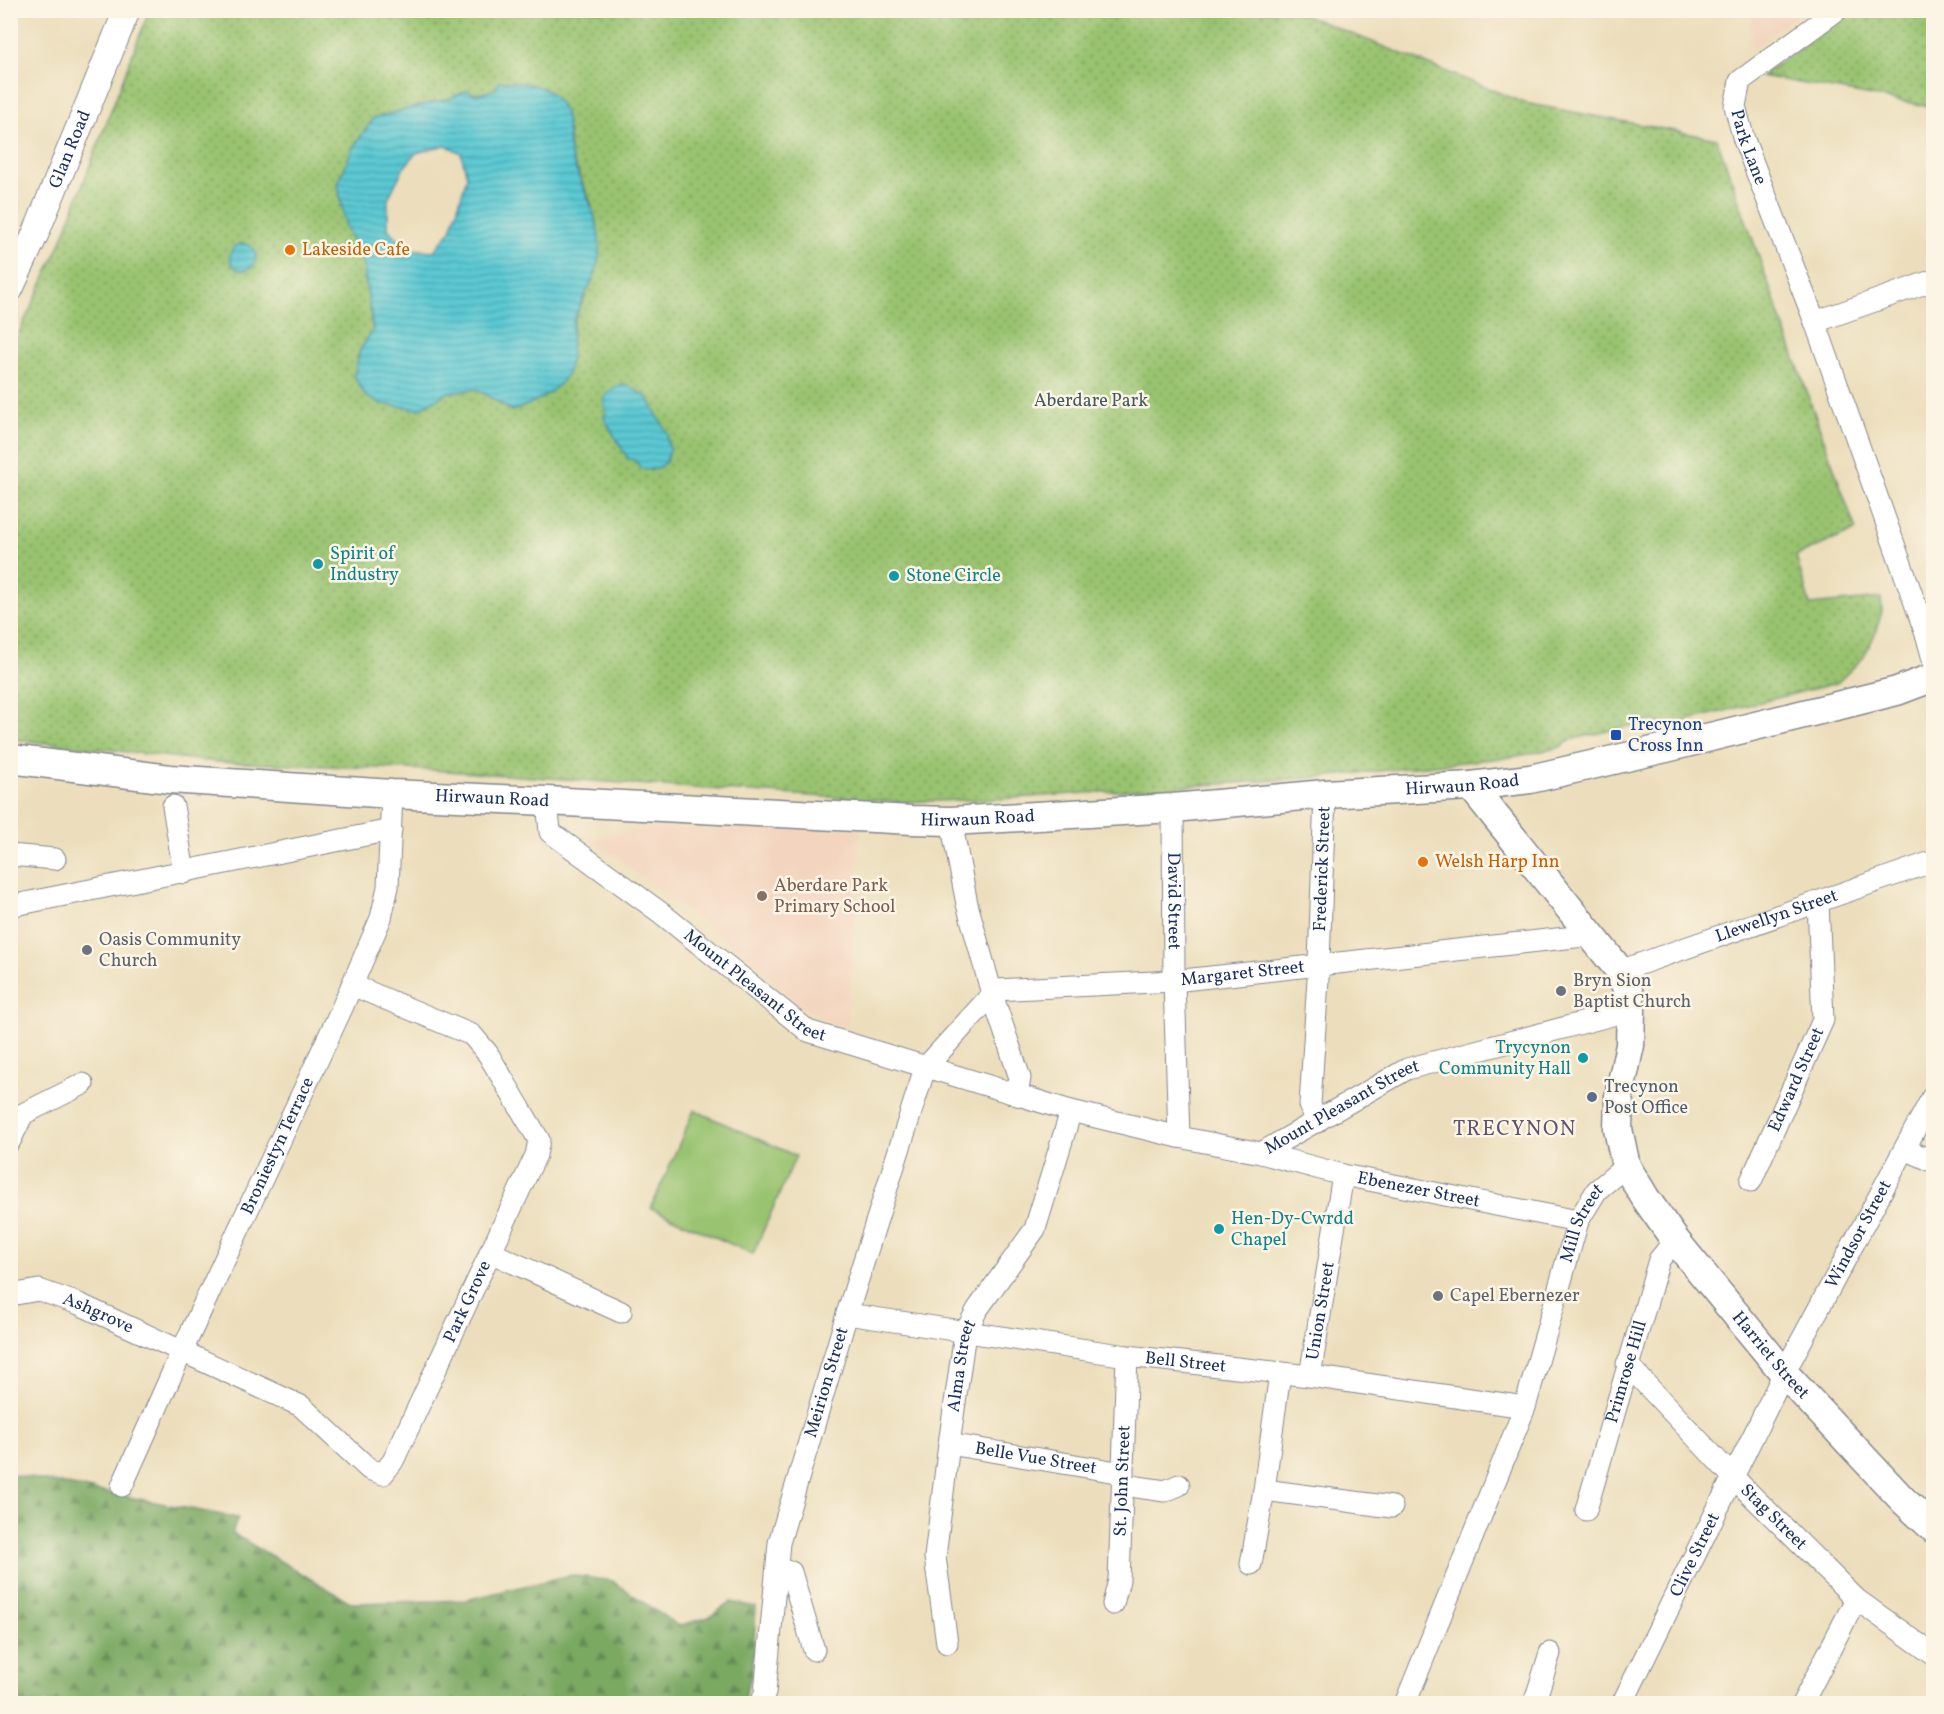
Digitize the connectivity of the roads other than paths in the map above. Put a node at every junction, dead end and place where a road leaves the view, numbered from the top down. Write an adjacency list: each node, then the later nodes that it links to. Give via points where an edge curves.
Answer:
1 (127, 10): 4 (street, Glan Road)
2 (1837, 10): 5 (street, Park Lane, via 1740,81 1735,106 1744,140)
3 (1934, 280): 5 (street)
4 (10, 289)
5 (1815, 322): 6 (street, Park Lane)
6 (1934, 663)
7 (1934, 677): 9 (main road, Hirwaun Road, via 1897,691 1666,748 1530,778)
8 (10, 759): 10 (main road, Hirwaun Road, via 170,779)
9 (1471, 786): 11 (main road, Hirwaun Road); 23 (main road)
10 (392, 794): 12 (main road, Hirwaun Road); 16 (street, Broniestyn Terrace)
11 (1325, 794): 14 (main road, Hirwaun Road); 24 (street, Frederick Street)
12 (547, 801): 15 (main road, Hirwaun Road); 30 (street, Mount Pleasant Street, via 550,832 661,913 808,1030)
13 (173, 806): 20 (street)
14 (1173, 808): 15 (main road, Hirwaun Road); 26 (street, David Street)
15 (951, 821): 28 (street, via 967,904)
16 (391, 830): 20 (street); 27 (street, Broniestyn Terrace, via 388,887 381,918)
17 (10, 855): 18 (street)
18 (55, 859)
19 (1934, 861): 21 (street, Llewellyn Street)
20 (184, 873): 22 (street)
21 (1818, 902): 25 (street, Llewellyn Street); 43 (street, Edward Street, via 1823,1020)
22 (10, 906)
23 (1593, 935): 24 (street, Margaret Street); 25 (main road)
24 (1319, 963): 26 (street, Margaret Street); 35 (street, Frederick Street, via 1310,1105)
25 (1620, 970): 29 (main road)
26 (1174, 981): 28 (street, Margaret Street, via 996,990); 36 (street, David Street)
27 (352, 985): 46 (street, Park Grove, via 472,1035 488,1054 539,1140 536,1155); 51 (street, Broniestyn Terrace)
28 (992, 994): 30 (street); 33 (street, via 1017,1065)
29 (1631, 1010): 35 (street, Mount Pleasant Street, via 1407,1069); 41 (main road, via 1630,1045 1618,1118)
30 (924, 1068): 33 (street, Mount Pleasant Street); 49 (street, Meirion Street)
31 (83, 1084): 37 (street, via 23,1114)
32 (1934, 1094): 38 (street, Windsor Street)
33 (1017, 1095): 34 (street, Mount Pleasant Street)
34 (1071, 1111): 36 (street, Mount Pleasant Street); 50 (street, Alma Street, via 1035,1228)
35 (1317, 1122): 39 (street, Mount Pleasant Street)
36 (1179, 1137): 39 (street, Mount Pleasant Street)
37 (10, 1141)
38 (1905, 1149): 40 (street); 55 (street, Windsor Street)
39 (1261, 1153): 42 (street, Ebenezer Street)
40 (1934, 1162)
41 (1626, 1166): 44 (street, Mill Street, via 1597,1190); 45 (main road, Harriet Street)
42 (1343, 1175): 44 (street, Ebenezer Street); 56 (street, Union Street)
43 (1751, 1181)
44 (1578, 1221): 57 (street, Mill Street)
45 (1675, 1240): 53 (street, Primrose Hill, via 1659,1260); 55 (main road, Harriet Street)
46 (490, 1252): 48 (street); 51 (street, Park Grove, via 393,1461 383,1474 369,1470 301,1406)
47 (10, 1295): 51 (street, Ashgrove, via 39,1290)
48 (621, 1312)
49 (847, 1314): 50 (street, Bell Street); 68 (street, Meirion Street, via 779,1544)
50 (965, 1333): 52 (street, Bell Street); 58 (street, Alma Street)
51 (182, 1351): 62 (street, Broniestyn Terrace)
52 (1127, 1356): 54 (street, Bell Street); 60 (street, St. John Street)
53 (1627, 1364): 59 (street, Stag Street); 65 (street, Primrose Hill)
54 (1280, 1373): 56 (street, Bell Street); 63 (street)
55 (1784, 1373): 59 (street, Clive Street); 66 (main road, Harriet Street)
56 (1310, 1376): 57 (street, Bell Street)
57 (1525, 1407): 76 (street, Mill Street)
58 (949, 1444): 60 (street, Belle Vue Street); 71 (street, Alma Street, via 935,1557)
59 (1733, 1477): 69 (street, Stag Street); 78 (street, Clive Street)
60 (1124, 1479): 61 (street, Belle Vue Street, via 1165,1491); 70 (street, St. John Street, via 1119,1580)
61 (1179, 1485)
62 (122, 1486)
63 (1264, 1490): 64 (street); 67 (street)
64 (1392, 1507)
65 (1586, 1510)
66 (1934, 1530)
67 (1251, 1564)
68 (777, 1569): 72 (street, via 791,1572); 75 (street, Meirion Street)
69 (1856, 1599): 74 (street, Stag Street); 79 (street)
70 (1113, 1604)
71 (947, 1644)
72 (814, 1650)
73 (1550, 1653): 77 (street)
74 (1934, 1654)
75 (761, 1704)
76 (1405, 1704)
77 (1534, 1704)
78 (1622, 1704)
79 (1802, 1704)

